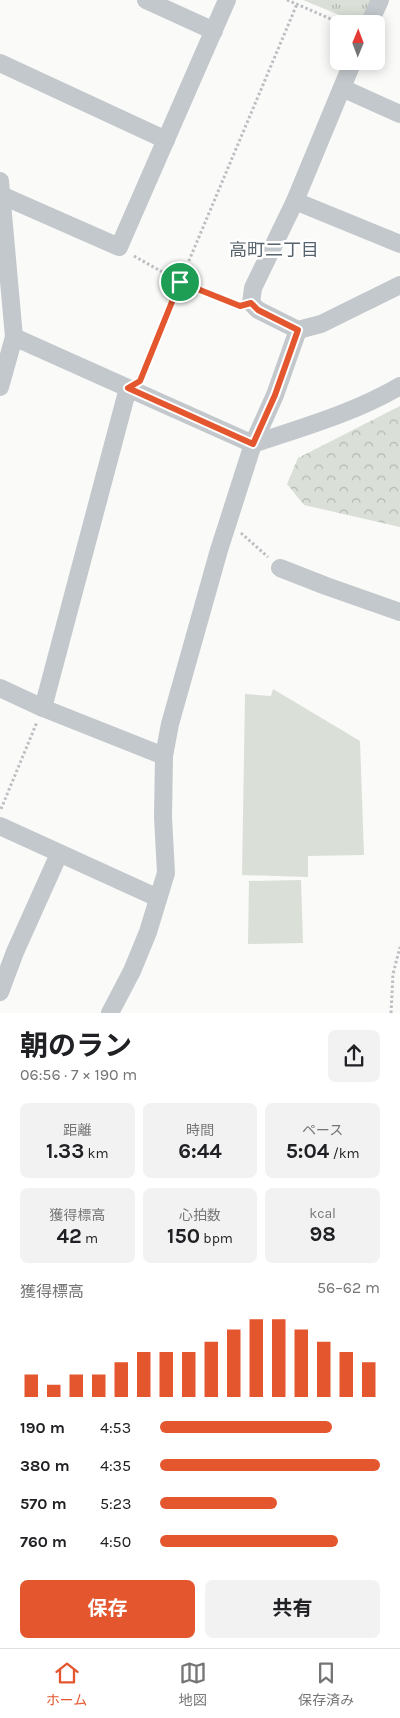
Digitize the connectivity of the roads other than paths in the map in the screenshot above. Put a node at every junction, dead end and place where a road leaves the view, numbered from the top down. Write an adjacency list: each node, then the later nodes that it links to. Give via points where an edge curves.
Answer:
1 (146, 0): 5 (street)
2 (227, 0): 5 (street)
3 (380, 0): 4 (street)
4 (373, 15)
5 (214, 31): 10 (street)
6 (0, 64): 10 (street)
7 (349, 70): 8 (street)
8 (342, 88): 9 (street); 12 (street)
9 (400, 114)
10 (166, 140): 11 (street, via 119,247)
11 (1, 188): 16 (street)
12 (295, 201): 13 (street); 15 (street, via 253,288 251,303 258,310)
13 (400, 244)
14 (400, 285): 15 (street, via 321,324)
15 (298, 330): 20 (street)
16 (14, 337): 18 (street); 19 (street)
17 (400, 386): 20 (street, via 324,420)
18 (0, 387)
19 (128, 388): 20 (street); 24 (street)
20 (253, 444): 25 (street, via 172,715)
21 (280, 568): 22 (street)
22 (400, 612)
23 (0, 688): 24 (street)
24 (43, 708): 25 (street)
25 (164, 756): 28 (street, via 166,872)
26 (0, 826): 27 (street)
27 (59, 854): 28 (street); 29 (street, via 14,952)
28 (158, 898): 30 (street, via 132,971)
29 (0, 992)
30 (110, 1013)

